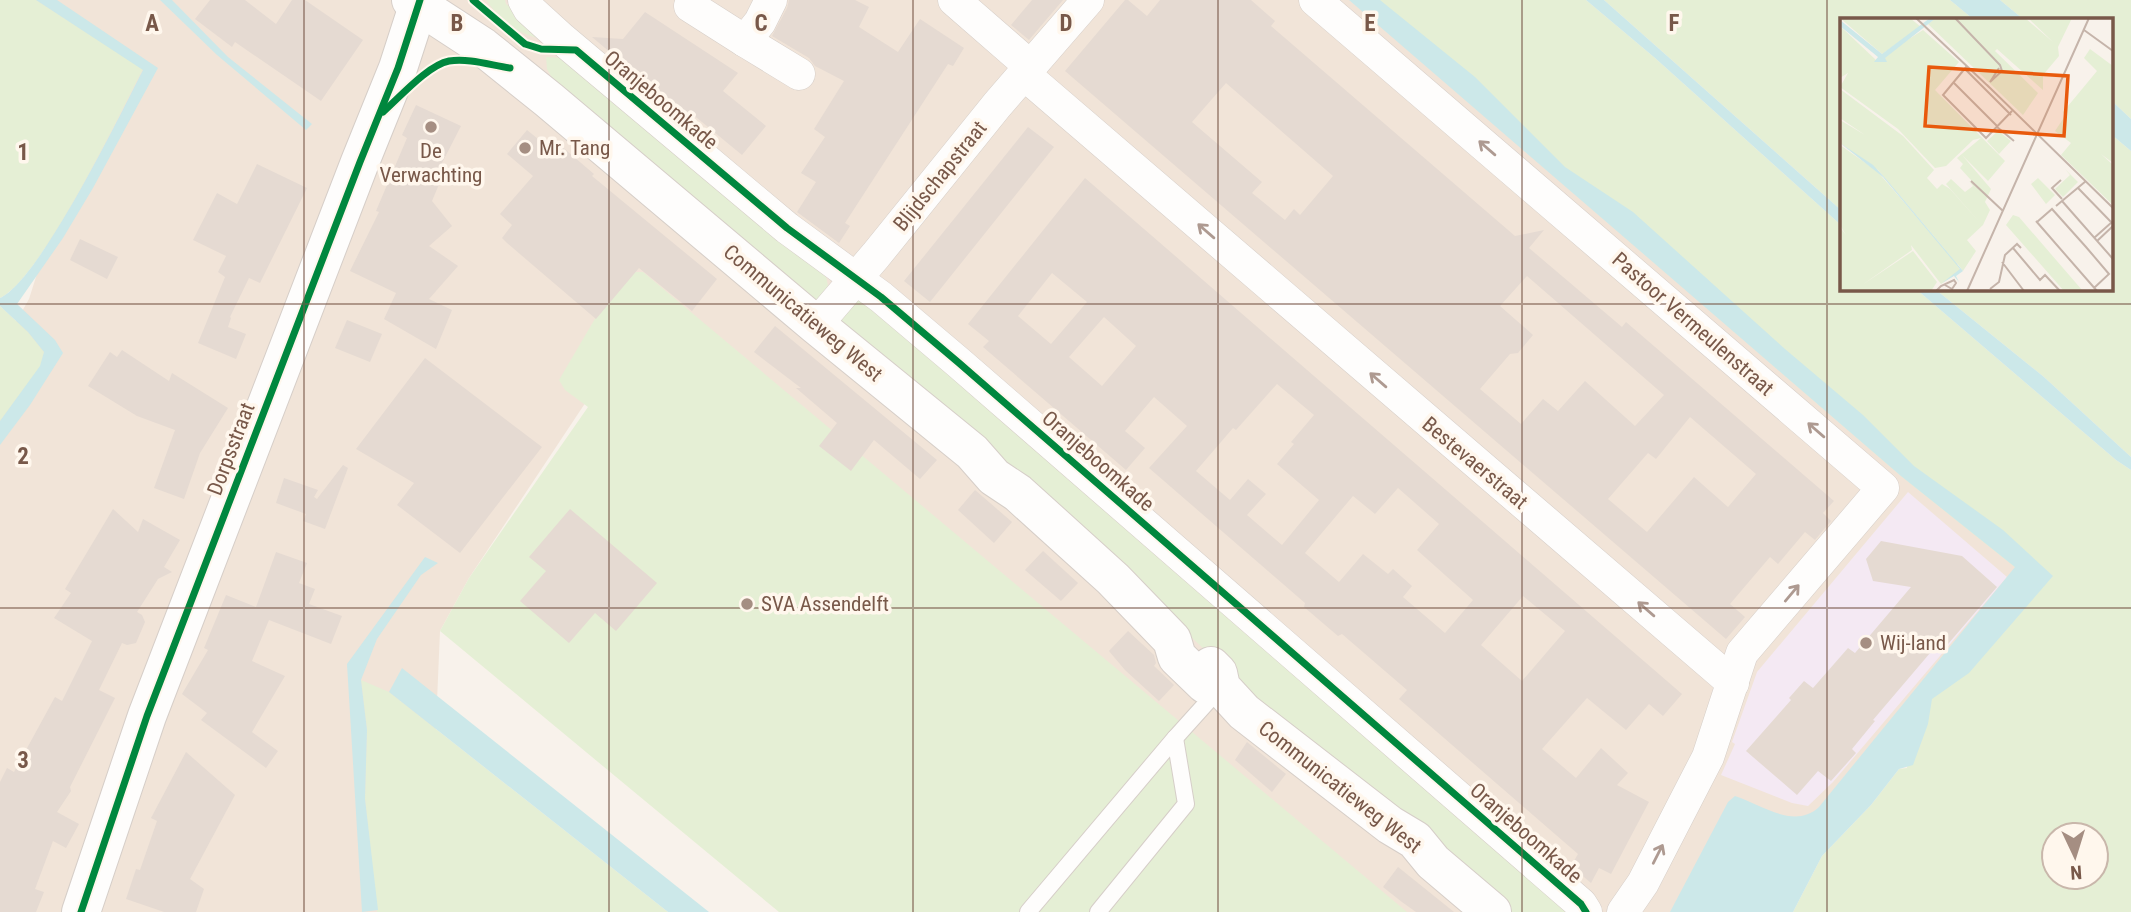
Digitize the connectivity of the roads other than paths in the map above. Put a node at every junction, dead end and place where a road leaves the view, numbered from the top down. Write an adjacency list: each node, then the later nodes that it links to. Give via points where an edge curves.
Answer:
1 (524, 0): 11 (street, Oranjeboomkade, via 603,74 787,228)
2 (771, 0): 8 (street)
3 (954, 0): 9 (street, Bestevaerstraat)
4 (1088, 0): 9 (street)
5 (1315, 0): 13 (street, Pastoor Vermeulenstraat, one-way to 5, via 1742,653 1883,488)
6 (416, 2): 12 (street, Communicatieweg West, via 484,47); 16 (street, Dorpsstraat, via 398,68 147,716)
7 (690, 6): 8 (street)
8 (745, 41): 10 (street)
9 (1028, 71): 11 (street, Blijdschapstraat); 13 (street, Bestevaerstraat, one-way to 9)
10 (799, 74)
11 (856, 278): 12 (street, Blijdschapstraat); 20 (street, Oranjeboomkade, via 1214,583)
12 (816, 325): 14 (street, Communicatieweg West, via 1018,493 1172,640 1190,645 1218,673)
13 (1734, 683): 21 (street, one-way to 13, via 1643,883 1708,757)
14 (1221, 688): 15 (lane); 19 (street, Communicatieweg West, via 1244,712 1415,840 1433,862)
15 (1175, 738): 17 (lane); 18 (lane, via 1186,804)
16 (80, 912)
17 (1028, 912)
18 (1098, 912)
19 (1492, 912)
20 (1586, 912)
21 (1623, 912)

